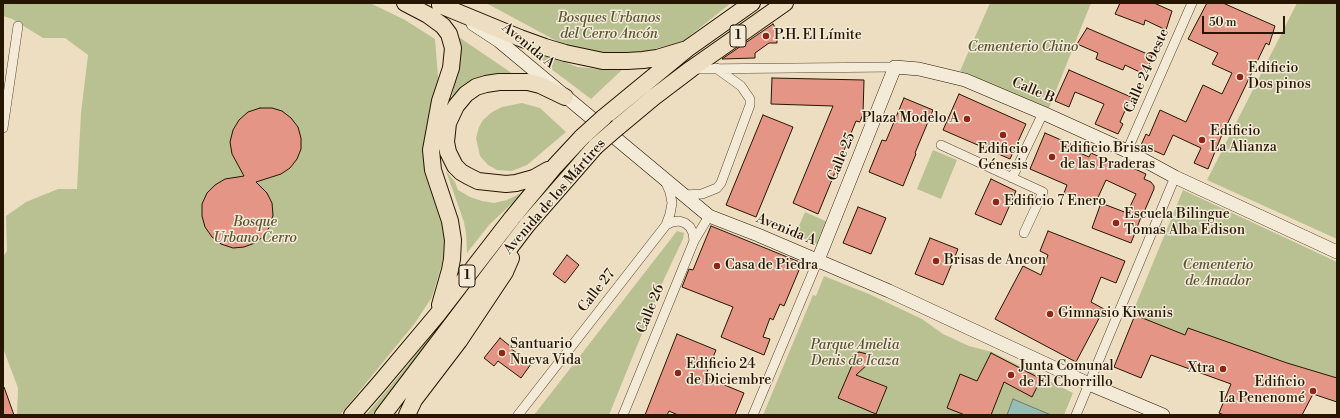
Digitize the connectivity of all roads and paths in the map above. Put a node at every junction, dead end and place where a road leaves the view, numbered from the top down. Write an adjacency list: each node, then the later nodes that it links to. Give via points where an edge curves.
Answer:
1 (752, 3): 7 (highway, Avenida de los Mártires / 1)
2 (785, 3): 10 (highway, Avenida de los Mártires / 1)
3 (1192, 3): 15 (street, Calle 24 Oeste)
4 (440, 5): 7 (highway, via 545,47 603,61 657,58); 11 (street, Avenida A, via 499,41)
5 (410, 6): 28 (highway, via 443,26 452,42 451,68 440,101 432,141 433,170 450,221 453,248 450,270)
6 (18, 26): 13 (street)
7 (686, 49): 16 (highway, Avenida de los Mártires / 1, bridge, via 582,137)
8 (895, 67): 9 (street, Calle B); 12 (street, Calle B, via 919,69 965,80); 27 (street, Calle 25)
9 (716, 68): 10 (street, Calle B); 20 (street, via 741,86 750,99 750,105 718,188 702,194)
10 (691, 69): 22 (highway, Avenida de los Mártires / 1, bridge, via 595,147)
11 (565, 97): 16 (highway, via 528,82 486,84 466,94 456,106 446,132 448,152 455,166 478,181 516,183 534,178); 17 (street, Avenida A)
12 (1043, 113): 15 (street, Calle B); 19 (street)
13 (3, 128)
14 (941, 145): 19 (street)
15 (1127, 151): 18 (street, Calle B)
16 (555, 166): 28 (highway, Avenida de los Mártires / 1)
17 (662, 176): 20 (street, Avenida A); 23 (street, Calle 27, via 672,203)
18 (1175, 177): 26 (street, Calle B); 29 (street)
19 (1012, 178): 24 (street, via 1043,192)
20 (684, 196): 21 (street, Avenida A)
21 (709, 216): 25 (street, Calle 26); 27 (street, Avenida A)
22 (526, 225): 31 (highway, Avenida de los Mártires / 1); 32 (highway, via 505,272 459,341 414,400)
23 (666, 225): 25 (street, via 679,221 685,223 693,233); 33 (street, Calle 27)
24 (1024, 233)
25 (694, 241): 34 (street, Calle 26)
26 (1337, 252)
27 (818, 260): 29 (street, Avenida A); 35 (street)
28 (437, 315): 30 (highway, Avenida de los Mártires / 1)
29 (1089, 384): 36 (street); 37 (street, Avenida A)
30 (352, 415)
31 (383, 415)
32 (407, 415)
33 (518, 415)
34 (623, 415)
35 (753, 415)
36 (1076, 415)
37 (1162, 415)

